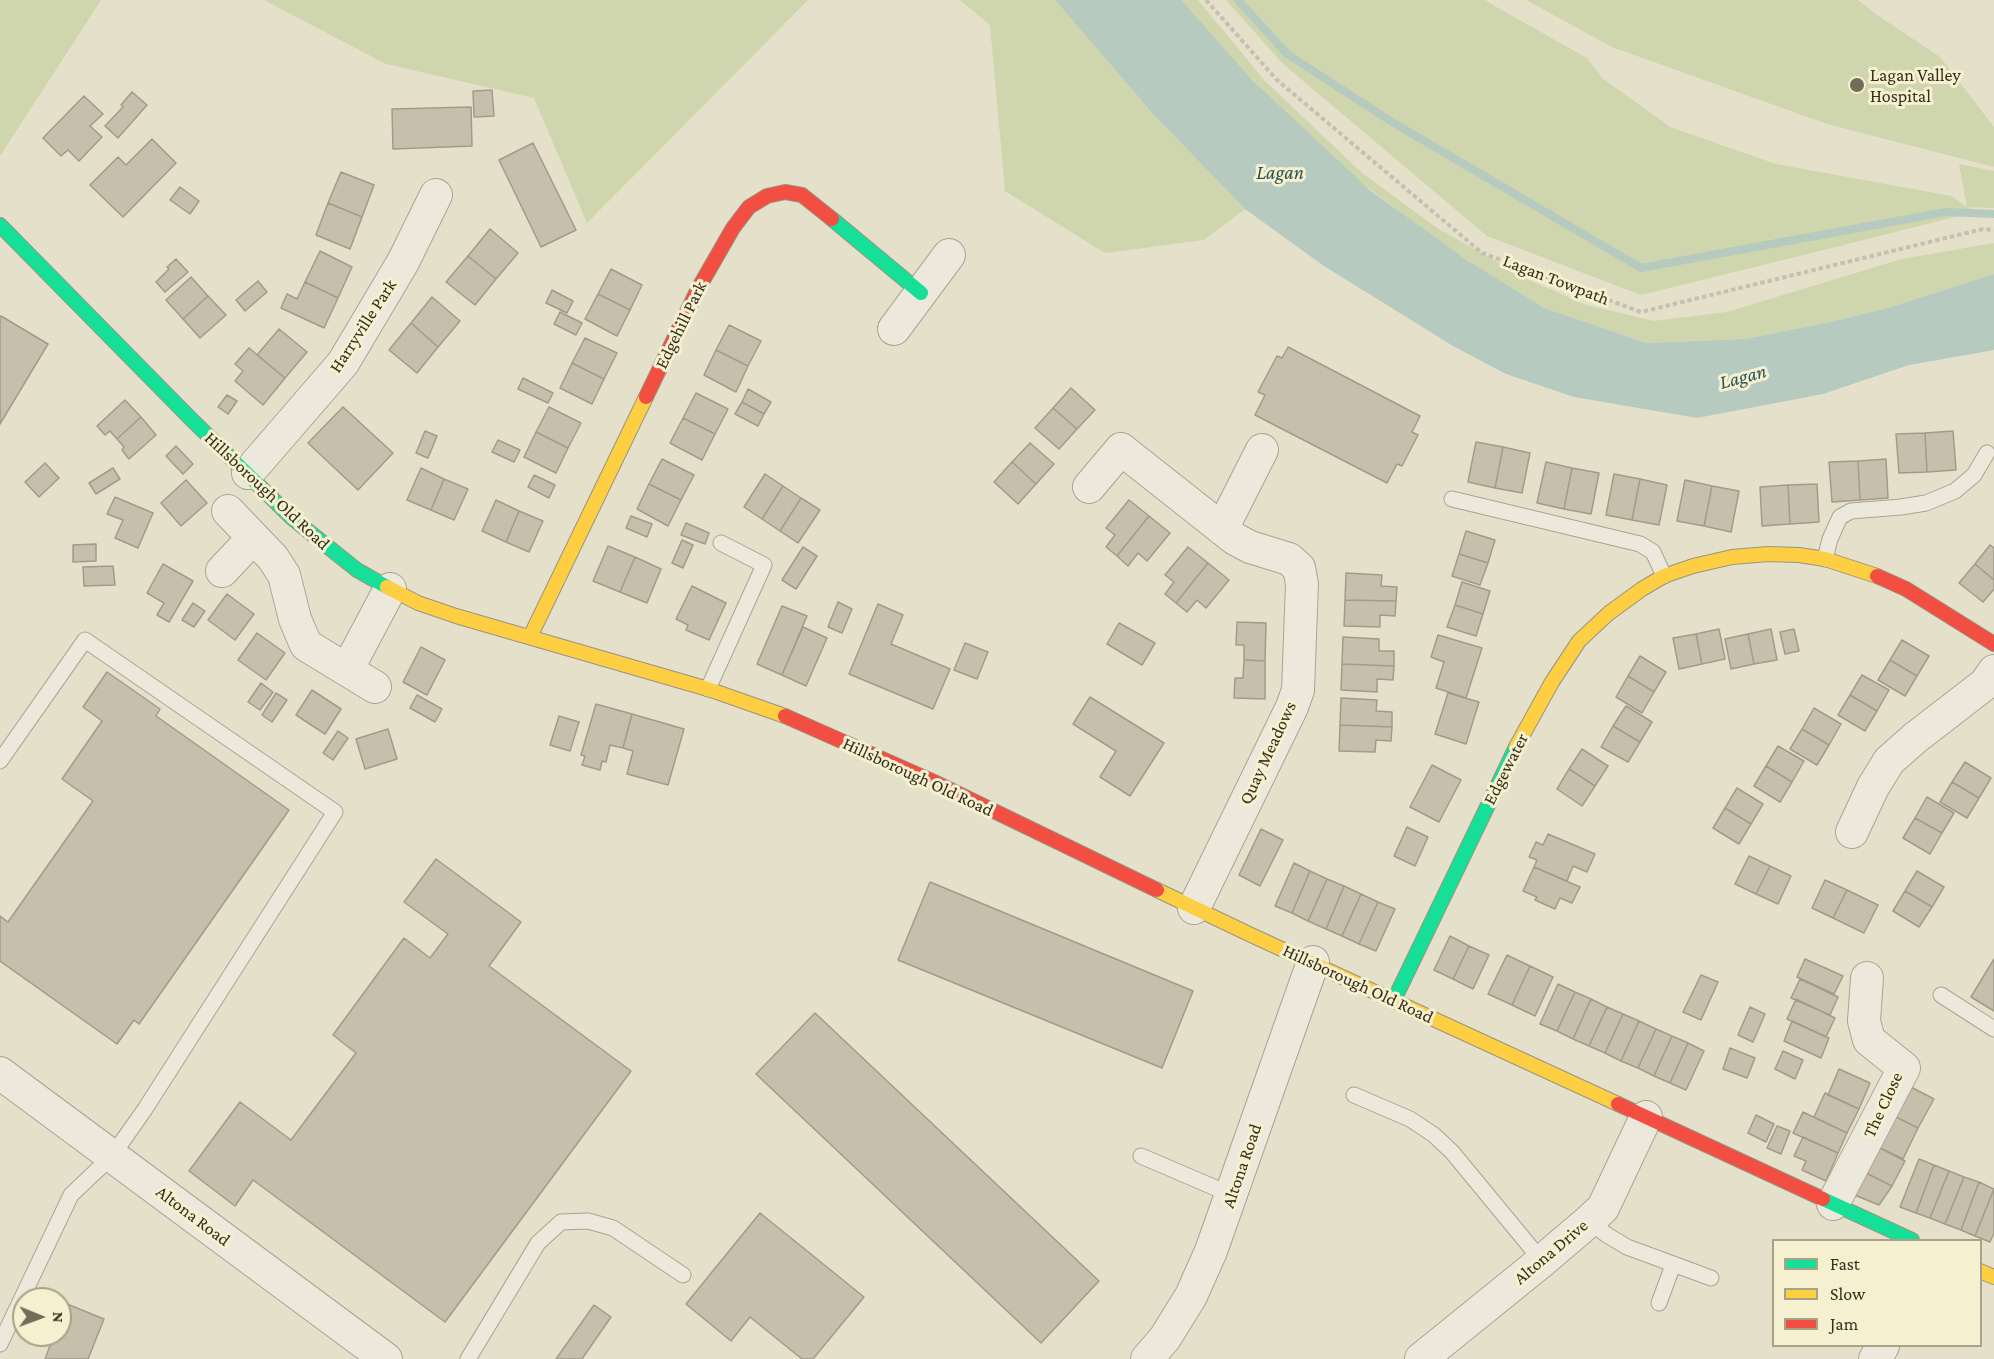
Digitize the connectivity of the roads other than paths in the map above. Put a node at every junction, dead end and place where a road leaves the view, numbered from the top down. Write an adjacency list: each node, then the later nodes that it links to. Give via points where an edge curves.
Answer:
1 (436, 195): 8 (street, Harryville Park, via 403,262 343,363)
2 (0, 225): 8 (street, Hillsborough Old Road)
3 (949, 255): 4 (street)
4 (921, 292): 5 (street); 19 (street, Edgehill Park, via 802,195 785,192 767,196 749,207 698,289)
5 (894, 329)
6 (1262, 450): 12 (street)
7 (1987, 453): 15 (lane, via 1974,475 1955,491 1926,503 1851,511 1840,517)
8 (248, 473): 18 (street, Hillsborough Old Road, via 330,550)
9 (1089, 487): 12 (street, Quay Meadows, via 1121,449)
10 (1452, 499): 17 (lane, via 1640,543 1653,552)
11 (228, 511): 13 (street)
12 (1222, 529): 27 (street, Quay Meadows, via 1250,547 1289,559 1299,568 1302,584 1298,690)
13 (253, 537): 16 (street); 21 (street, via 284,575 306,645)
14 (722, 543): 24 (lane, via 764,565)
15 (1825, 559): 17 (street, Edgewater, via 1768,554 1732,557); 20 (street, Edgewater, via 1866,571 1906,590)
16 (222, 571)
17 (1664, 576): 31 (street, Edgewater, via 1609,613 1586,634 1551,682)
18 (390, 589): 19 (street, Hillsborough Old Road, via 418,603); 21 (street)
19 (530, 637): 24 (street, Hillsborough Old Road)
20 (1994, 644)
21 (347, 670): 23 (street)
22 (1994, 671): 26 (street, via 1985,684 1889,761)
23 (375, 687)
24 (708, 688): 27 (street, Hillsborough Old Road, via 770,710 921,776)
25 (0, 761): 36 (lane, via 85,640 334,812)
26 (1852, 832)
27 (1194, 908): 28 (street, Hillsborough Old Road)
28 (1313, 962): 31 (street, Hillsborough Old Road); 38 (street, Altona Road)
29 (1867, 978): 39 (street, The Close, via 1864,1020 1869,1040 1904,1068)
30 (1941, 995): 32 (lane)
31 (1394, 1000): 35 (street, Hillsborough Old Road)
32 (1994, 1029)
33 (0, 1073): 36 (street, Altona Road)
34 (1354, 1095): 43 (lane, via 1410,1119 1434,1135)
35 (1646, 1118): 39 (street, Hillsborough Old Road); 40 (street, Altona Drive, via 1603,1208)
36 (112, 1156): 48 (lane, via 71,1195); 49 (street, Altona Road)
37 (1140, 1156): 38 (lane)
38 (1232, 1195): 42 (street, Altona Road)
39 (1833, 1204): 41 (street, Hillsborough Old Road)
40 (1589, 1221): 43 (street, Altona Drive); 44 (lane, via 1627,1248)
41 (1910, 1239)
42 (1211, 1251): 51 (street, Altona Road, via 1191,1296); 52 (street)
43 (1542, 1261): 53 (street, Altona Drive)
44 (1673, 1265): 46 (lane); 47 (lane)
45 (682, 1275): 50 (lane, via 613,1228 588,1221 561,1222 538,1244)
46 (1712, 1278)
47 (1659, 1304)
48 (0, 1344)
49 (386, 1359)
50 (468, 1359)
51 (1148, 1359)
52 (1175, 1359)
53 (1421, 1359)

